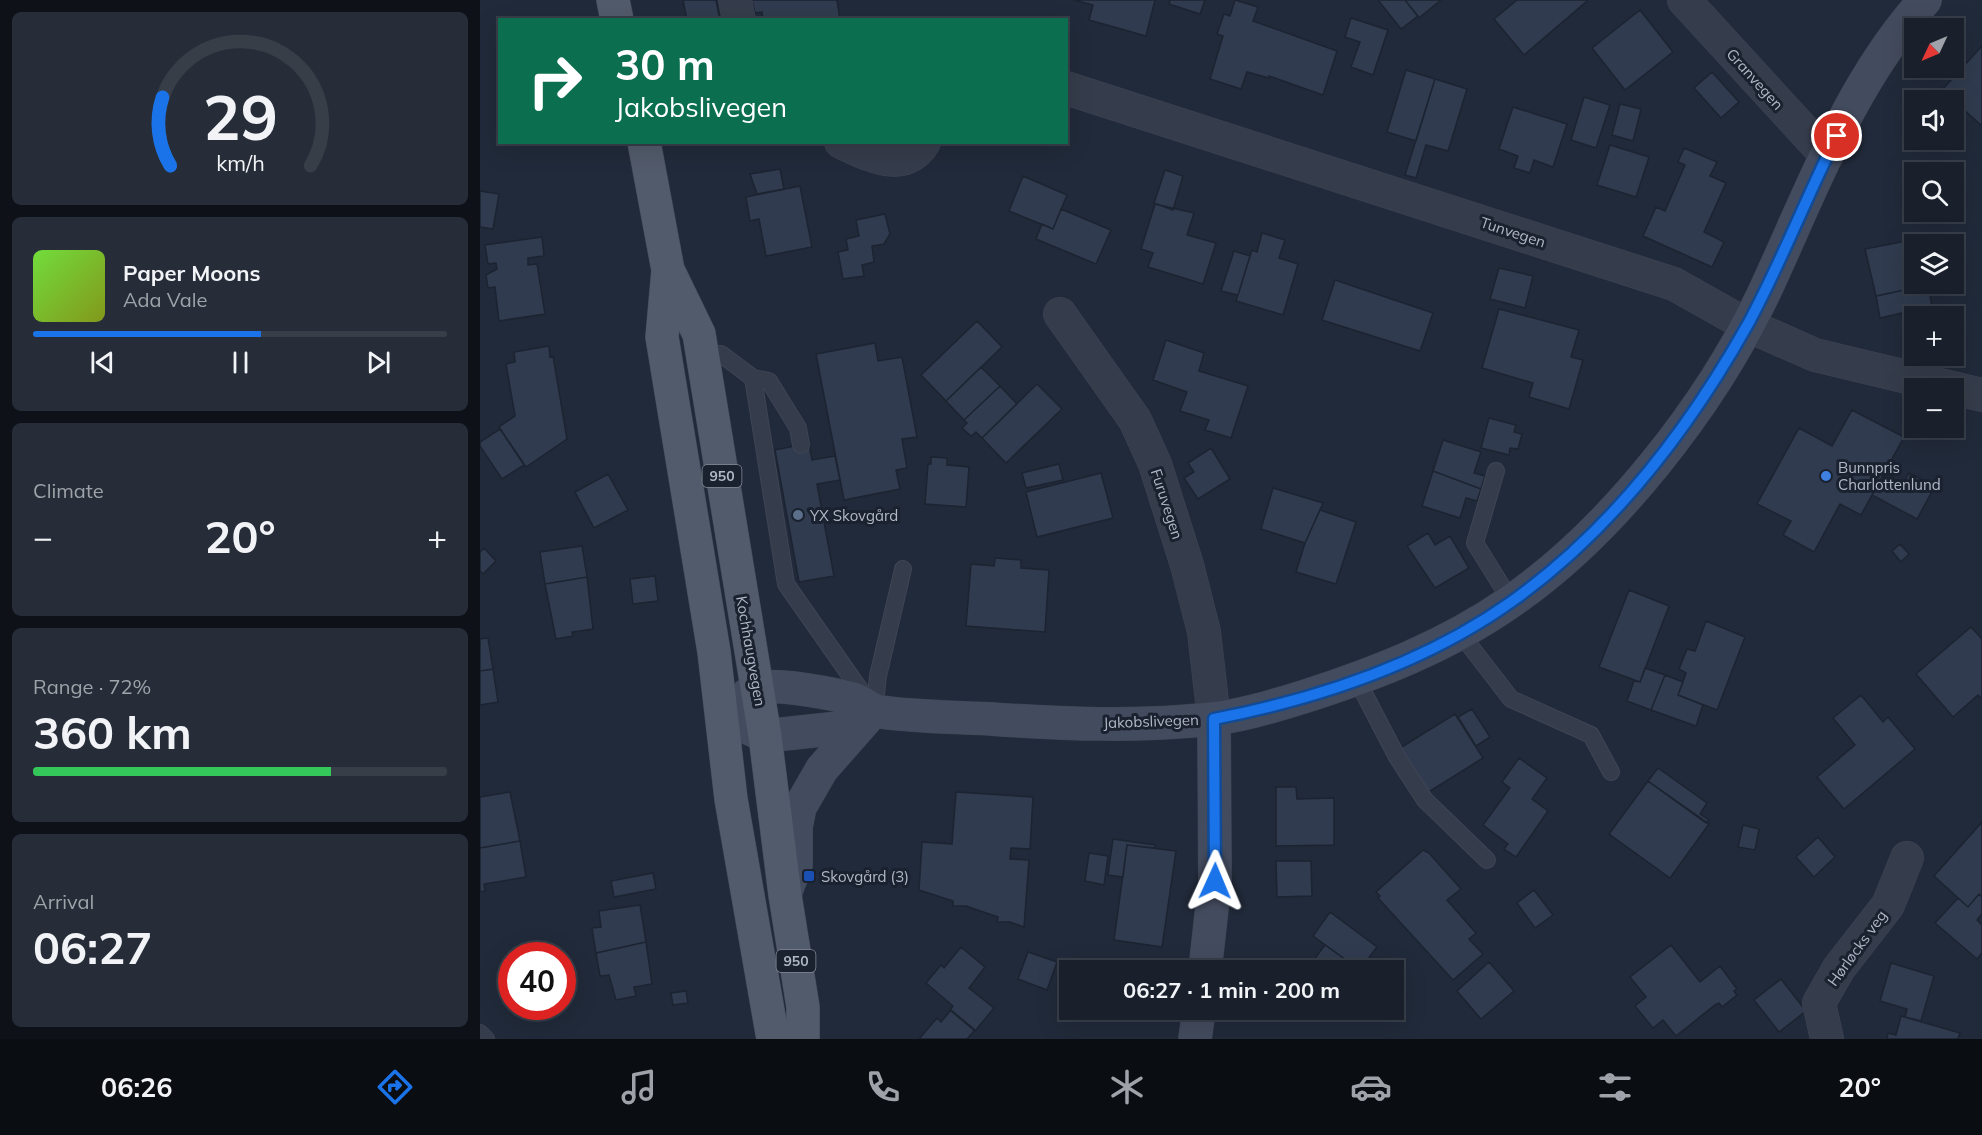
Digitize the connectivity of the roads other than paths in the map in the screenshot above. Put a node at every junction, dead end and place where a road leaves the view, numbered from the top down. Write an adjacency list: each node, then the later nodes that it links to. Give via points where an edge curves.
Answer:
1 (613, 0): 5 (main road)
2 (735, 0): 6 (street)
3 (1684, 0): 11 (street, Granvegen)
4 (1925, 0): 11 (street, Jakobslivegen, via 1884,52)
5 (617, 18)
6 (739, 18)
7 (1068, 89): 14 (street, Tunvegen, via 1674,285)
8 (644, 144): 12 (main road, Kochhaugvegen / 950)
9 (845, 144): 10 (street, via 879,159 894,160 911,157)
10 (922, 144)
11 (1827, 156): 14 (street, Jakobslivegen)
12 (668, 270): 15 (main road, Kochhaugvegen / 950, via 699,334); 25 (main road, Kochhaugvegen / 950, via 662,337)
13 (1060, 314): 27 (street, Furuvegen, via 1135,420 1155,464 1204,632)
14 (1747, 325): 17 (street, Tunvegen, via 1815,355); 21 (street, Jakobslivegen, via 1713,383 1638,483 1595,530)
15 (702, 356): 16 (lane, via 721,354); 24 (main road, Kochhaugvegen / 950)
16 (753, 378): 18 (lane, via 769,381 798,428); 26 (lane, via 786,584)
17 (1982, 395)
18 (801, 445)
19 (1496, 471): 21 (lane, via 1475,543)
20 (903, 569): 26 (lane)
21 (1511, 602): 22 (street, Jakobslivegen)
22 (1460, 633): 23 (street, Jakobslivegen); 29 (lane, via 1511,699 1591,735)
23 (1357, 680): 27 (street, Jakobslivegen); 31 (lane, via 1397,757 1425,800)
24 (758, 688): 25 (street); 26 (street, Jakobslivegen, via 790,688 858,700); 28 (main road, Kochhaugvegen / 950)
25 (723, 716): 28 (street); 37 (main road, Kochhaugvegen / 950, via 731,799)
26 (866, 719): 27 (street, Jakobslivegen, via 1145,723); 28 (street, Jakobslivegen); 32 (street, via 822,770 800,807 795,826 796,865)
27 (1214, 719): 33 (street, via 1215,881)
28 (765, 736): 32 (main road, Kochhaugvegen / 950)
29 (1611, 772)
30 (1907, 858): 40 (street, Hørløcks veg, via 1888,905 1839,968 1819,1003)
31 (1487, 860)
32 (785, 895): 38 (main road, Kochhaugvegen / 950, via 803,1007)
33 (1206, 960)
34 (1198, 1020): 39 (street)
35 (480, 1033): 36 (lane)
36 (486, 1039)
37 (773, 1039)
38 (803, 1039)
39 (1195, 1039)
40 (1827, 1039)

